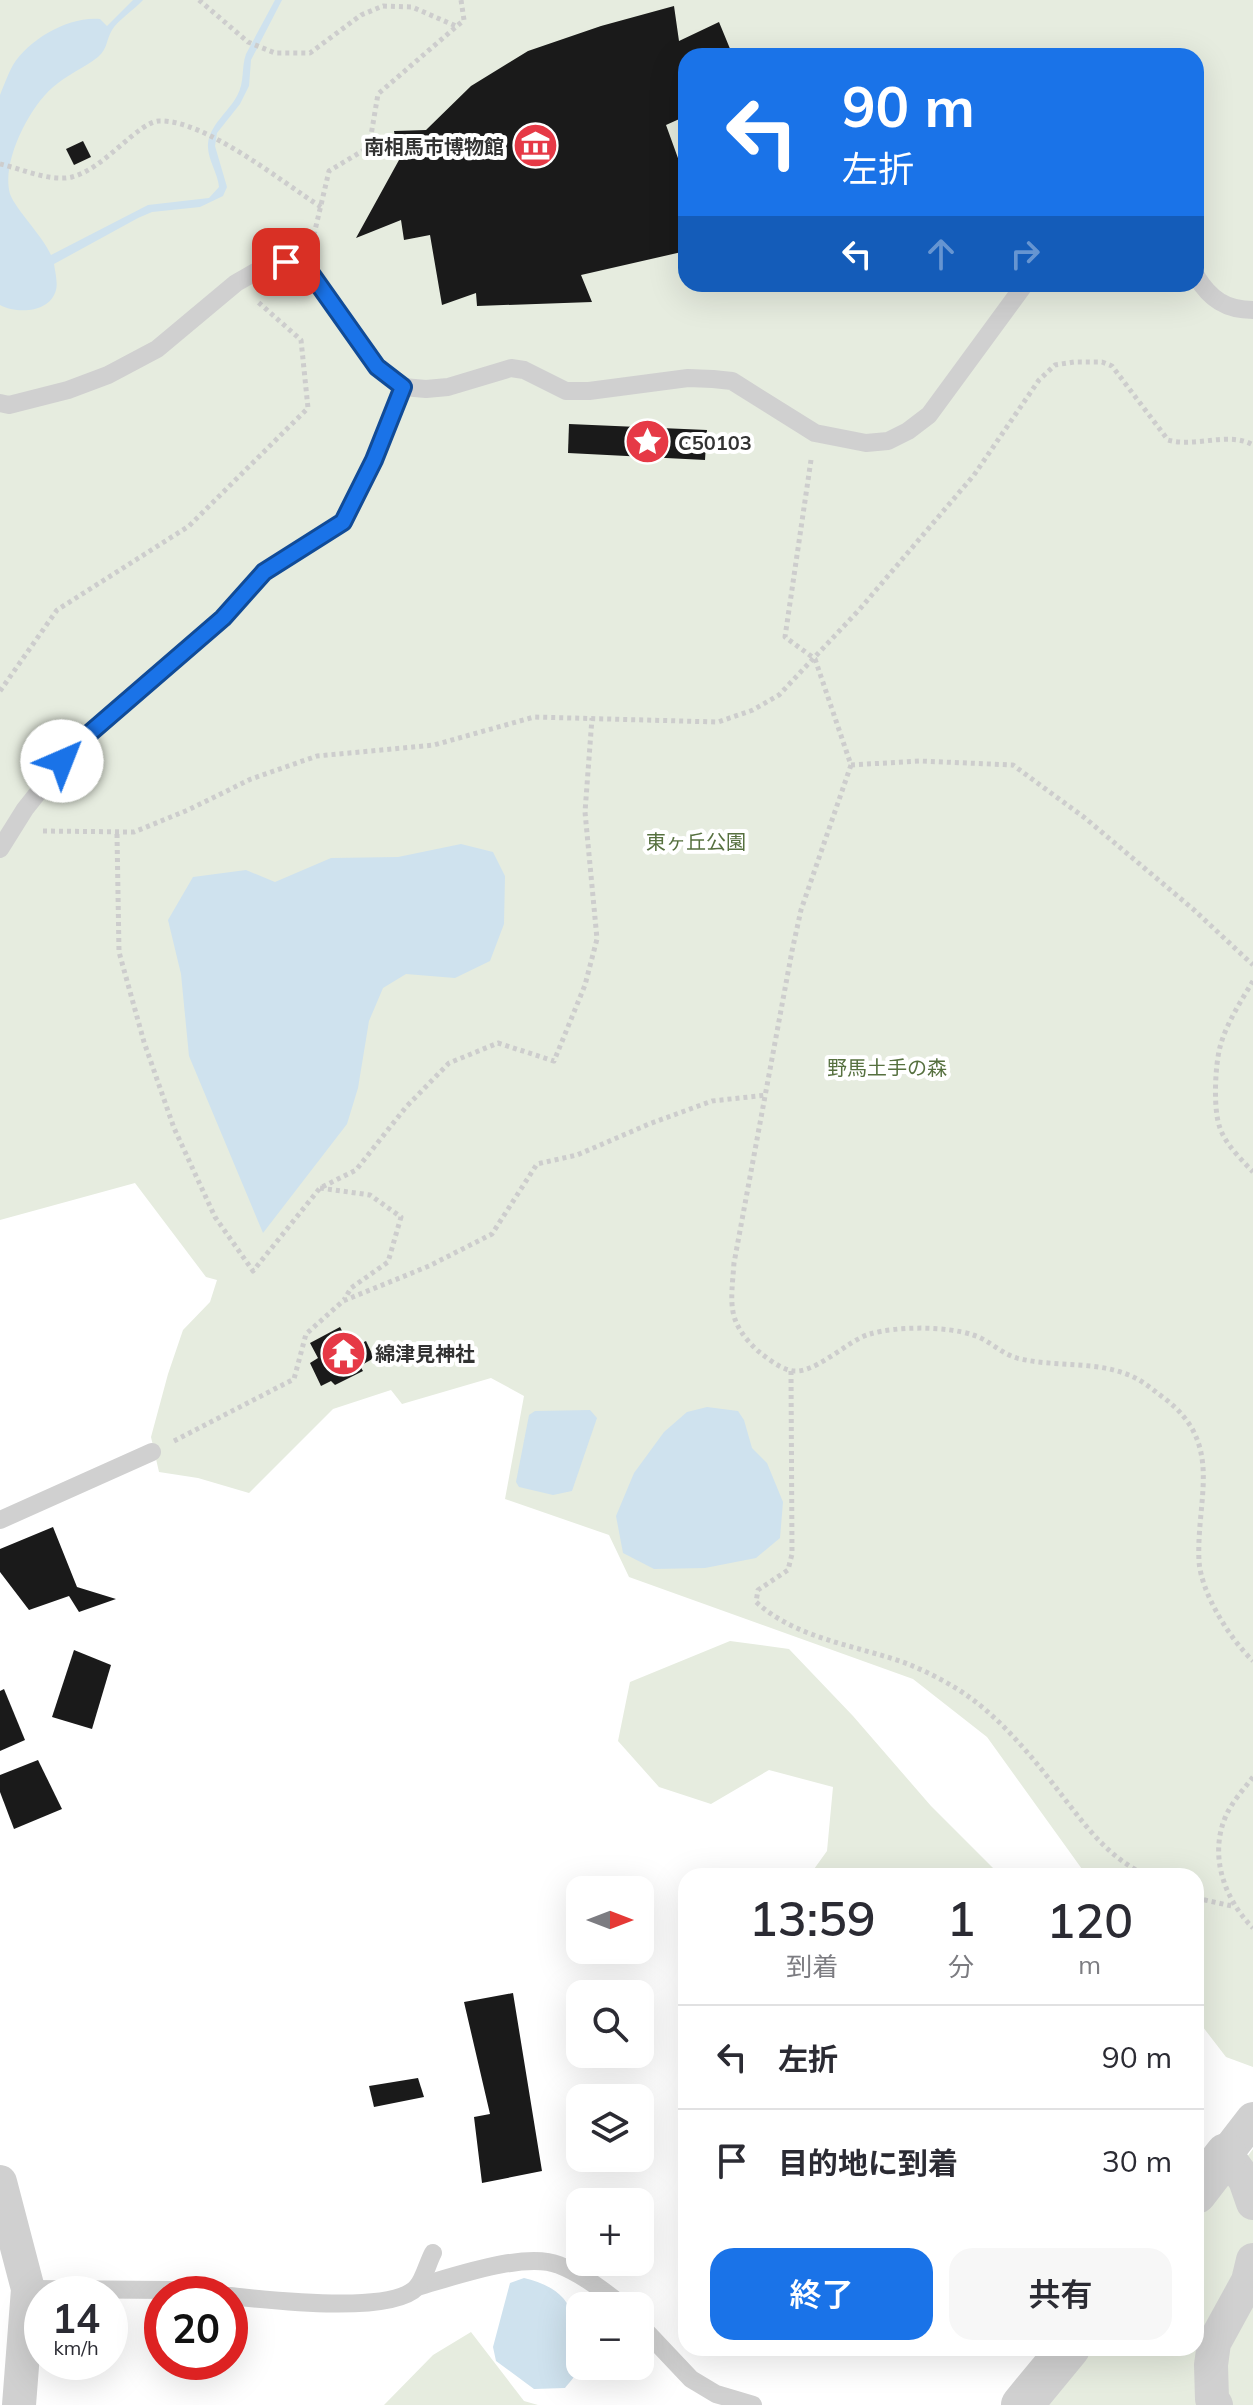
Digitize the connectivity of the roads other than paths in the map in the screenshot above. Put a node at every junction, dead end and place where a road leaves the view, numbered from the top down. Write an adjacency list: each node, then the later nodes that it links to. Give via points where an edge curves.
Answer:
1 (1204, 289): 3 (lane, via 1222,305)
2 (1019, 292): 4 (lane, via 929,415 888,441 866,443 815,433 732,381 688,378 566,391 511,368 448,387)
3 (1253, 310)
4 (403, 387): 5 (lane, via 377,367 307,268 286,262 236,283 157,349 108,375 23,402); 6 (lane, via 343,522 264,572 223,618 76,745)
5 (0, 403)
6 (0, 849)
7 (152, 1452): 8 (lane)
8 (0, 1520)
9 (1253, 2119): 10 (street)
10 (1226, 2154): 12 (street); 13 (street, via 1245,2180)
11 (0, 2182): 16 (street)
12 (1204, 2183)
13 (1253, 2203)
14 (433, 2253): 17 (lane)
15 (1253, 2260): 26 (street, via 1248,2281 1214,2343)
16 (25, 2276)
17 (417, 2287): 18 (lane, via 515,2262 557,2264); 19 (lane, via 393,2299 350,2304)
18 (603, 2292)
19 (248, 2297)
20 (654, 2340): 24 (lane, via 691,2379 716,2394)
21 (24, 2341): 23 (street)
22 (1062, 2356): 25 (street)
23 (19, 2405)
24 (753, 2405)
25 (1022, 2405)
26 (1216, 2405)

